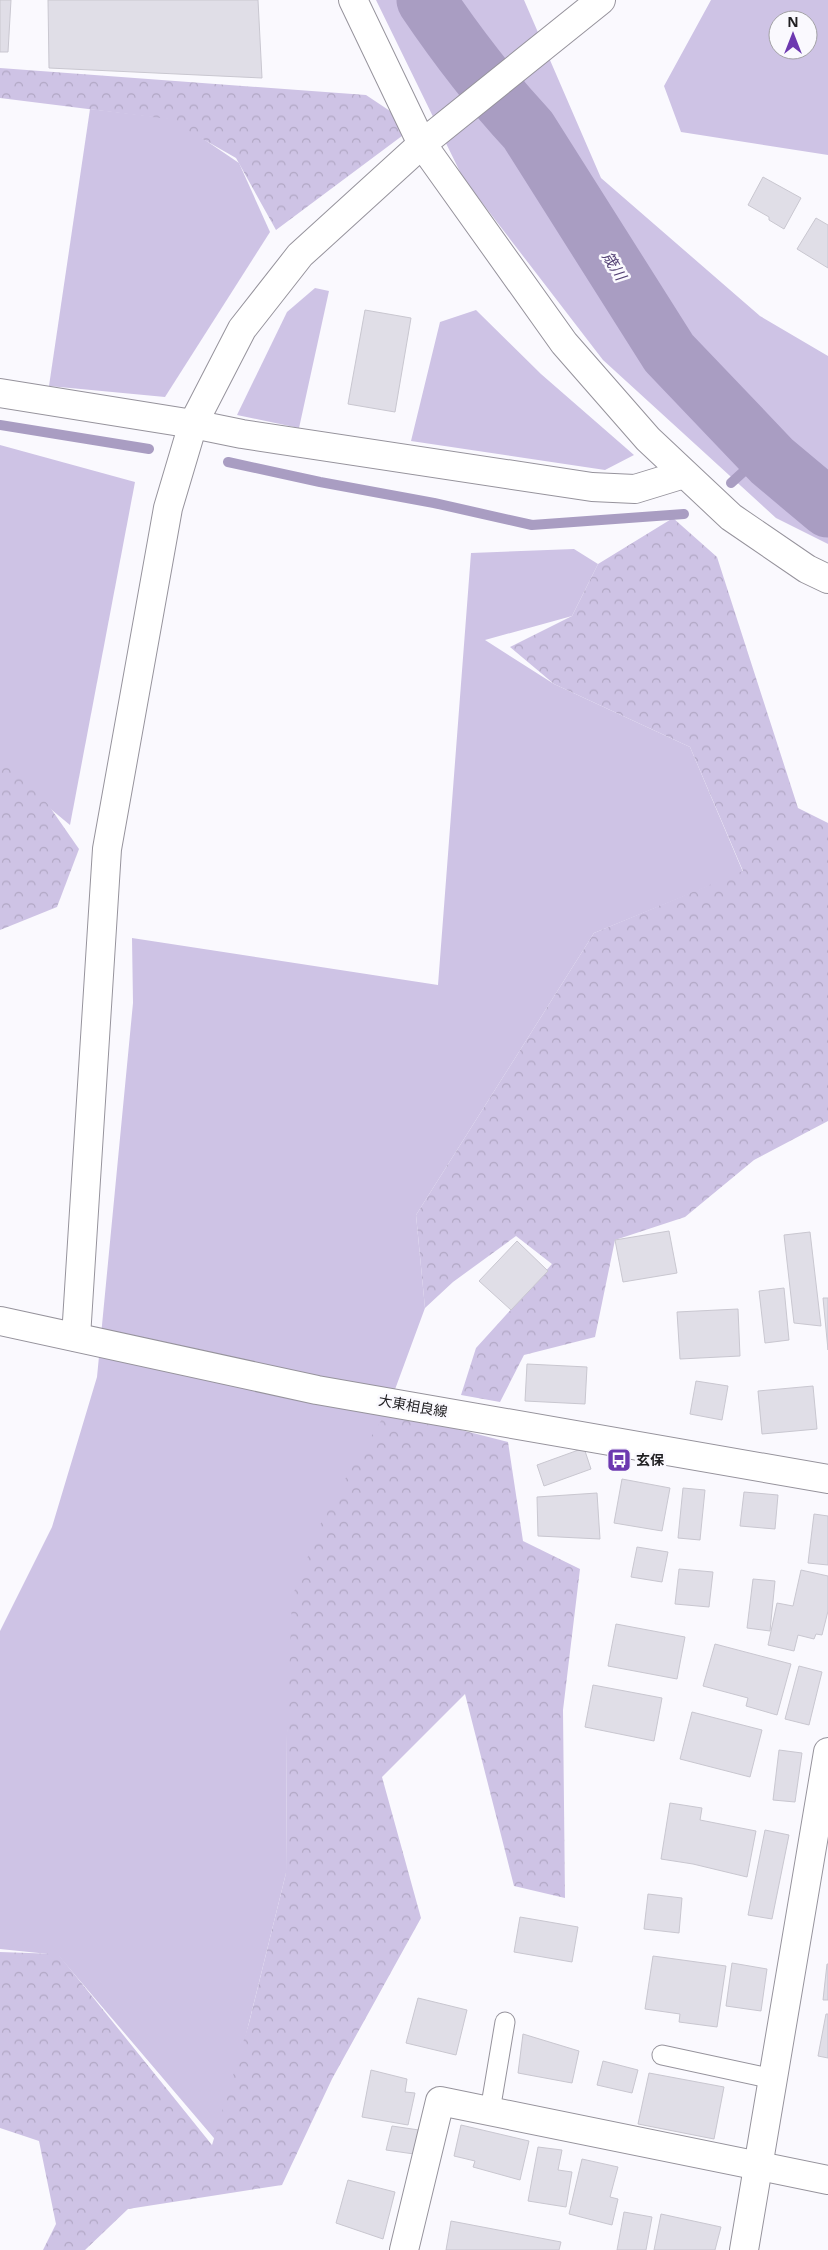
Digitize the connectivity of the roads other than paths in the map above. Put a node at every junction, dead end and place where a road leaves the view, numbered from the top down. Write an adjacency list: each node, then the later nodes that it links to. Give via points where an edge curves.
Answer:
1 (353, 0): 3 (street)
2 (601, 0): 3 (street)
3 (422, 144): 5 (street, via 300,255 242,329); 6 (street, via 564,343 648,439)
4 (0, 393): 5 (street)
5 (193, 424): 6 (street, via 592,487 635,489); 9 (street, via 168,508 107,848)
6 (684, 474): 7 (street, via 731,517)
7 (828, 580)
8 (0, 1321): 9 (street, 大東相良線)
9 (76, 1337): 10 (street, 大東相良線, via 317,1390)
10 (828, 1479)
11 (828, 1752): 14 (street)
12 (504, 2022): 15 (lane)
13 (662, 2055): 14 (lane)
14 (773, 2079): 16 (street)
15 (490, 2111): 16 (street); 18 (street, via 440,2101)
16 (758, 2167): 17 (street); 19 (street)
17 (828, 2180)
18 (404, 2250)
19 (744, 2250)

